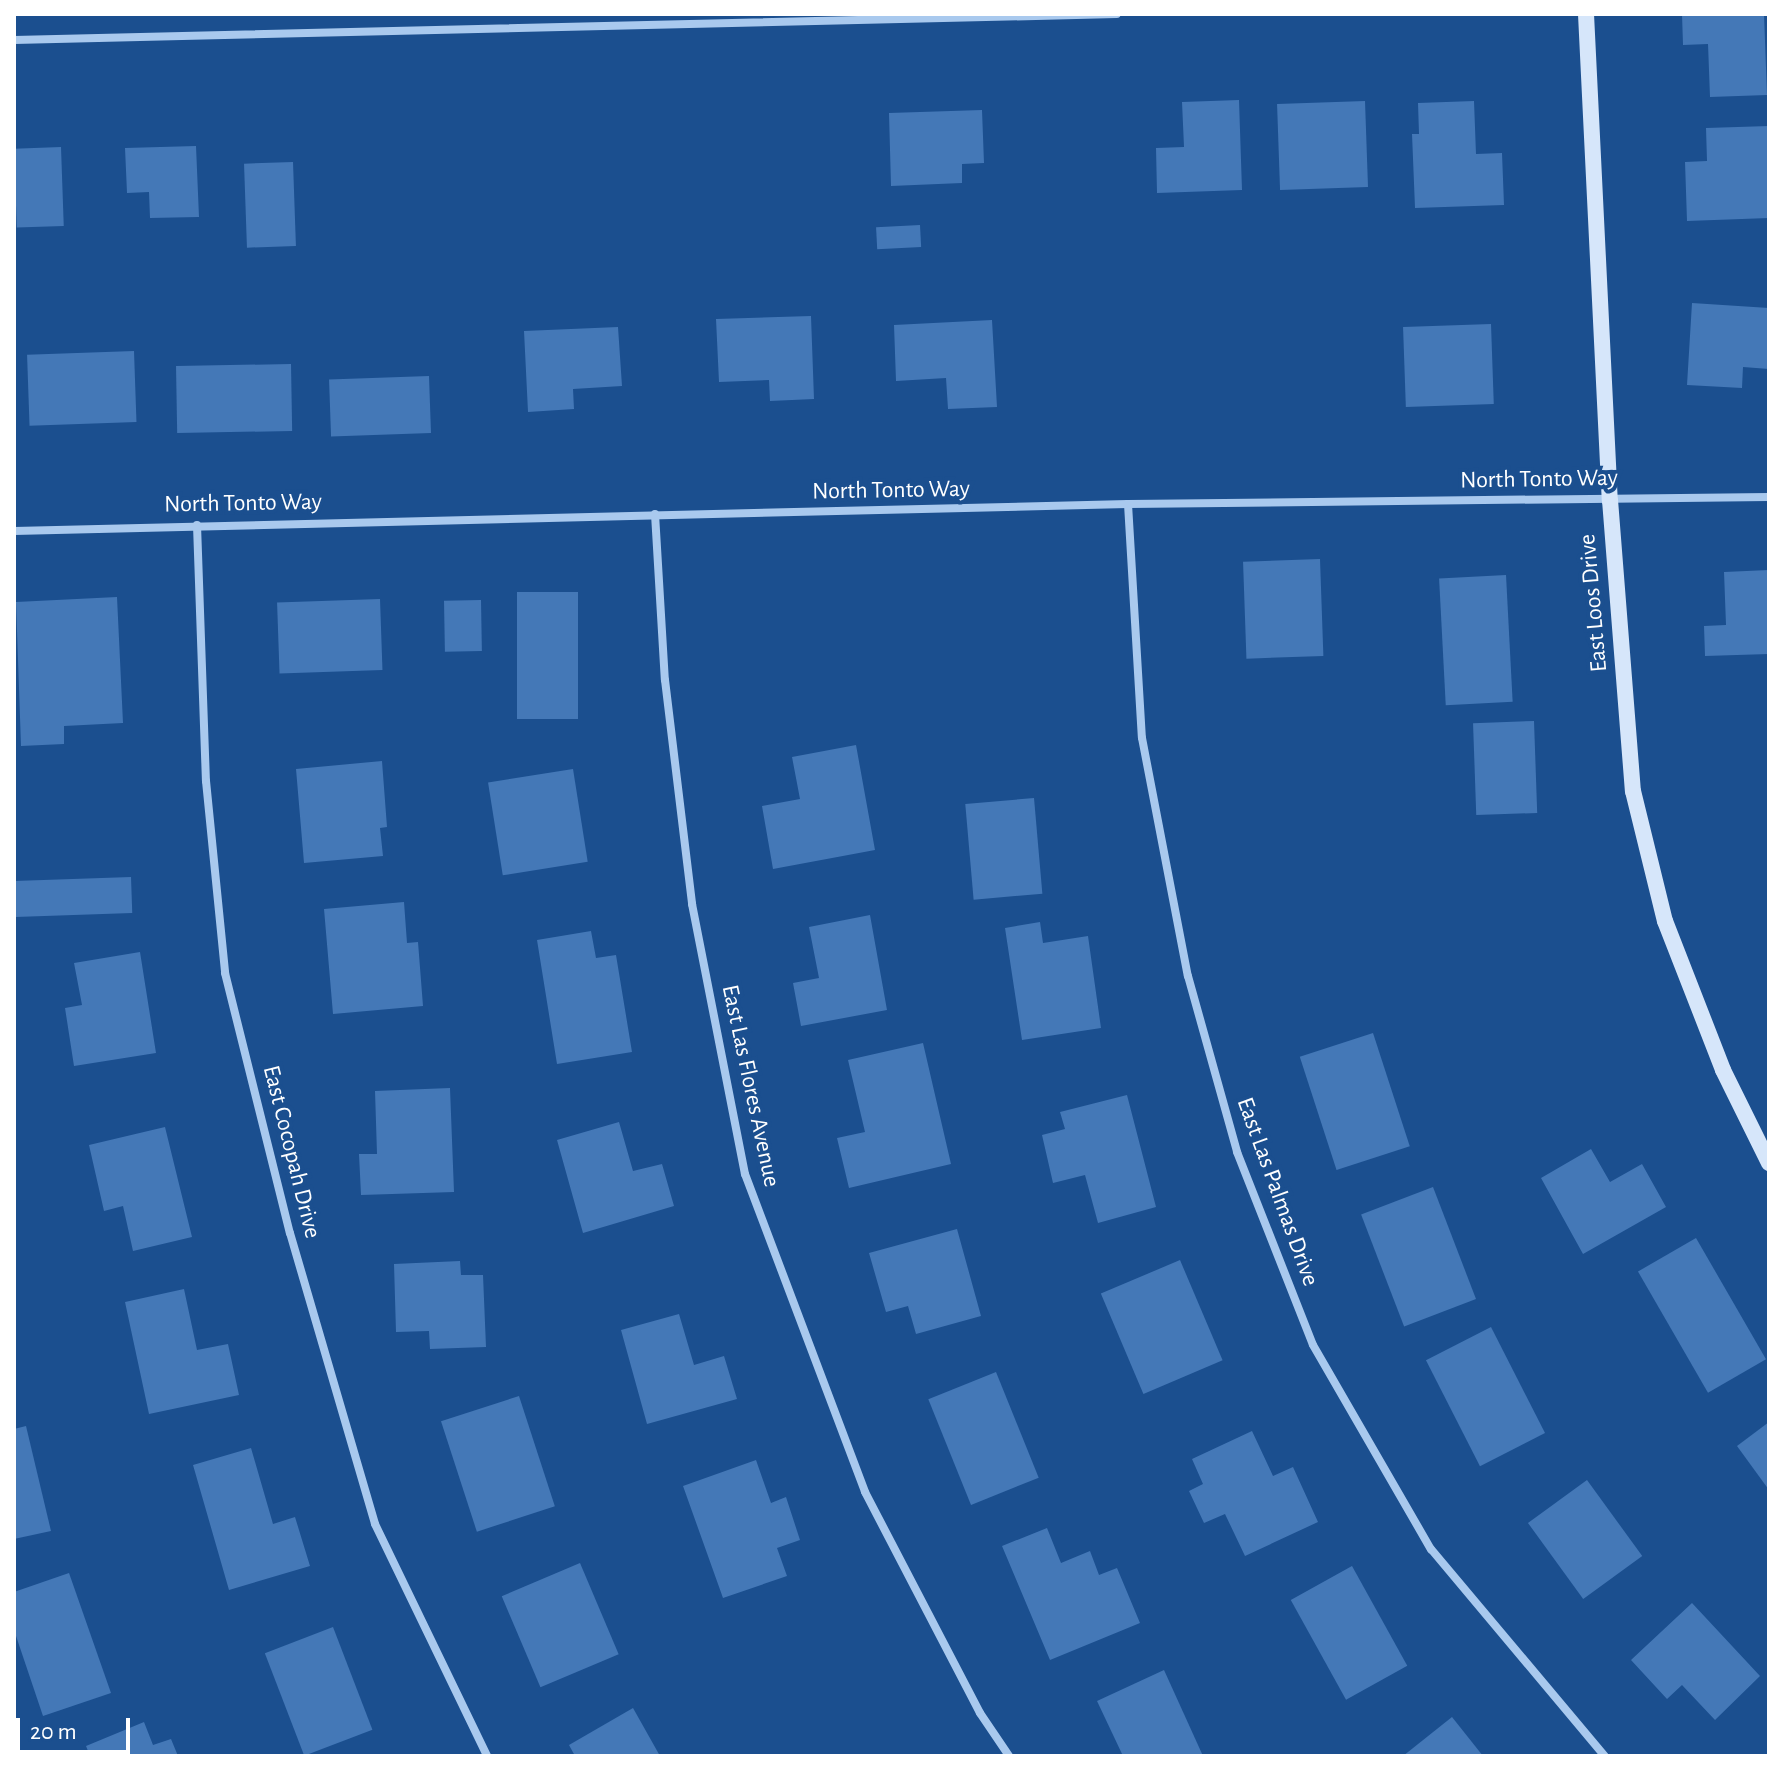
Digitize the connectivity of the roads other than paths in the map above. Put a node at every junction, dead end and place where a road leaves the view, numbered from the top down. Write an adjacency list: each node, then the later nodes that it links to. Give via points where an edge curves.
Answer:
1 (1117, 14): 3 (street)
2 (1586, 14): 6 (street, East Loos Drive)
3 (1015, 15): 4 (street)
4 (14, 40)
5 (1769, 497): 6 (street, North Tonto Way)
6 (1610, 500): 7 (street, North Tonto Way); 11 (street, East Loos Drive, via 1633,791 1665,921 1723,1070)
7 (1128, 504): 8 (street, North Tonto Way); 14 (street, East Las Palmas Drive, via 1142,738 1188,976 1237,1152 1313,1345 1431,1549)
8 (655, 514): 9 (street, North Tonto Way); 13 (street, East Las Flores Avenue, via 665,680 692,904 745,1174 865,1492 980,1713)
9 (197, 525): 10 (street, North Tonto Way); 12 (street, East Cocopah Drive, via 206,781 225,973 290,1233 375,1524)
10 (14, 531)
11 (1769, 1163)
12 (487, 1756)
13 (1009, 1756)
14 (1605, 1756)

